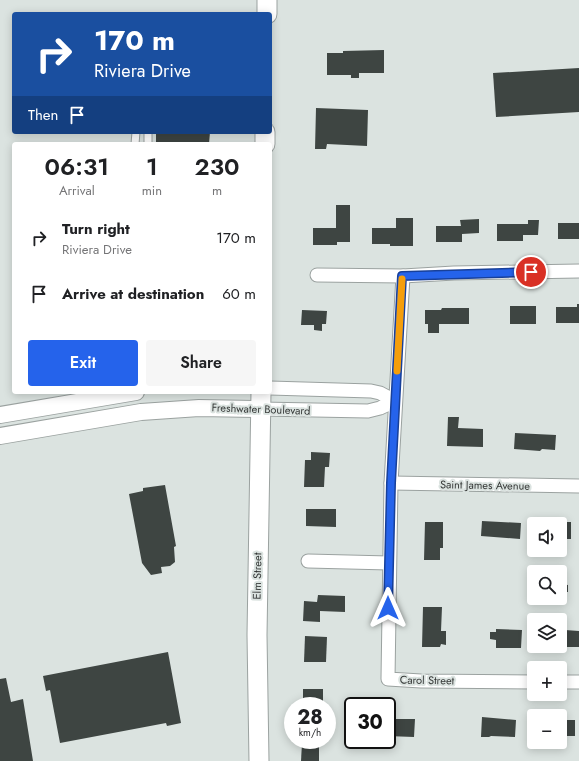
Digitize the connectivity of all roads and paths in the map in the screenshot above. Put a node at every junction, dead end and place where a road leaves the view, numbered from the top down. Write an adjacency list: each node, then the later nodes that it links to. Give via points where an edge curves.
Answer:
1 (267, 0): 2 (main road)
2 (267, 12)
3 (579, 271): 5 (street)
4 (317, 275): 5 (street)
5 (402, 276): 9 (street, Carol Street)
6 (272, 388): 9 (street, Freshwater Boulevard, via 371,391)
7 (124, 394): 10 (street)
8 (260, 401): 9 (street, Freshwater Boulevard, via 368,411); 11 (street, Freshwater Boulevard, via 141,412); 19 (main road, Elm Street, via 257,635)
9 (395, 401): 12 (street, Carol Street)
10 (0, 415)
11 (0, 436)
12 (391, 483): 13 (street, Saint James Avenue); 15 (street, Carol Street)
13 (579, 486)
14 (308, 561): 15 (street)
15 (389, 563): 16 (street, Carol Street, via 388,679)
16 (527, 682)
17 (567, 682): 18 (street)
18 (579, 682)
19 (259, 761)

